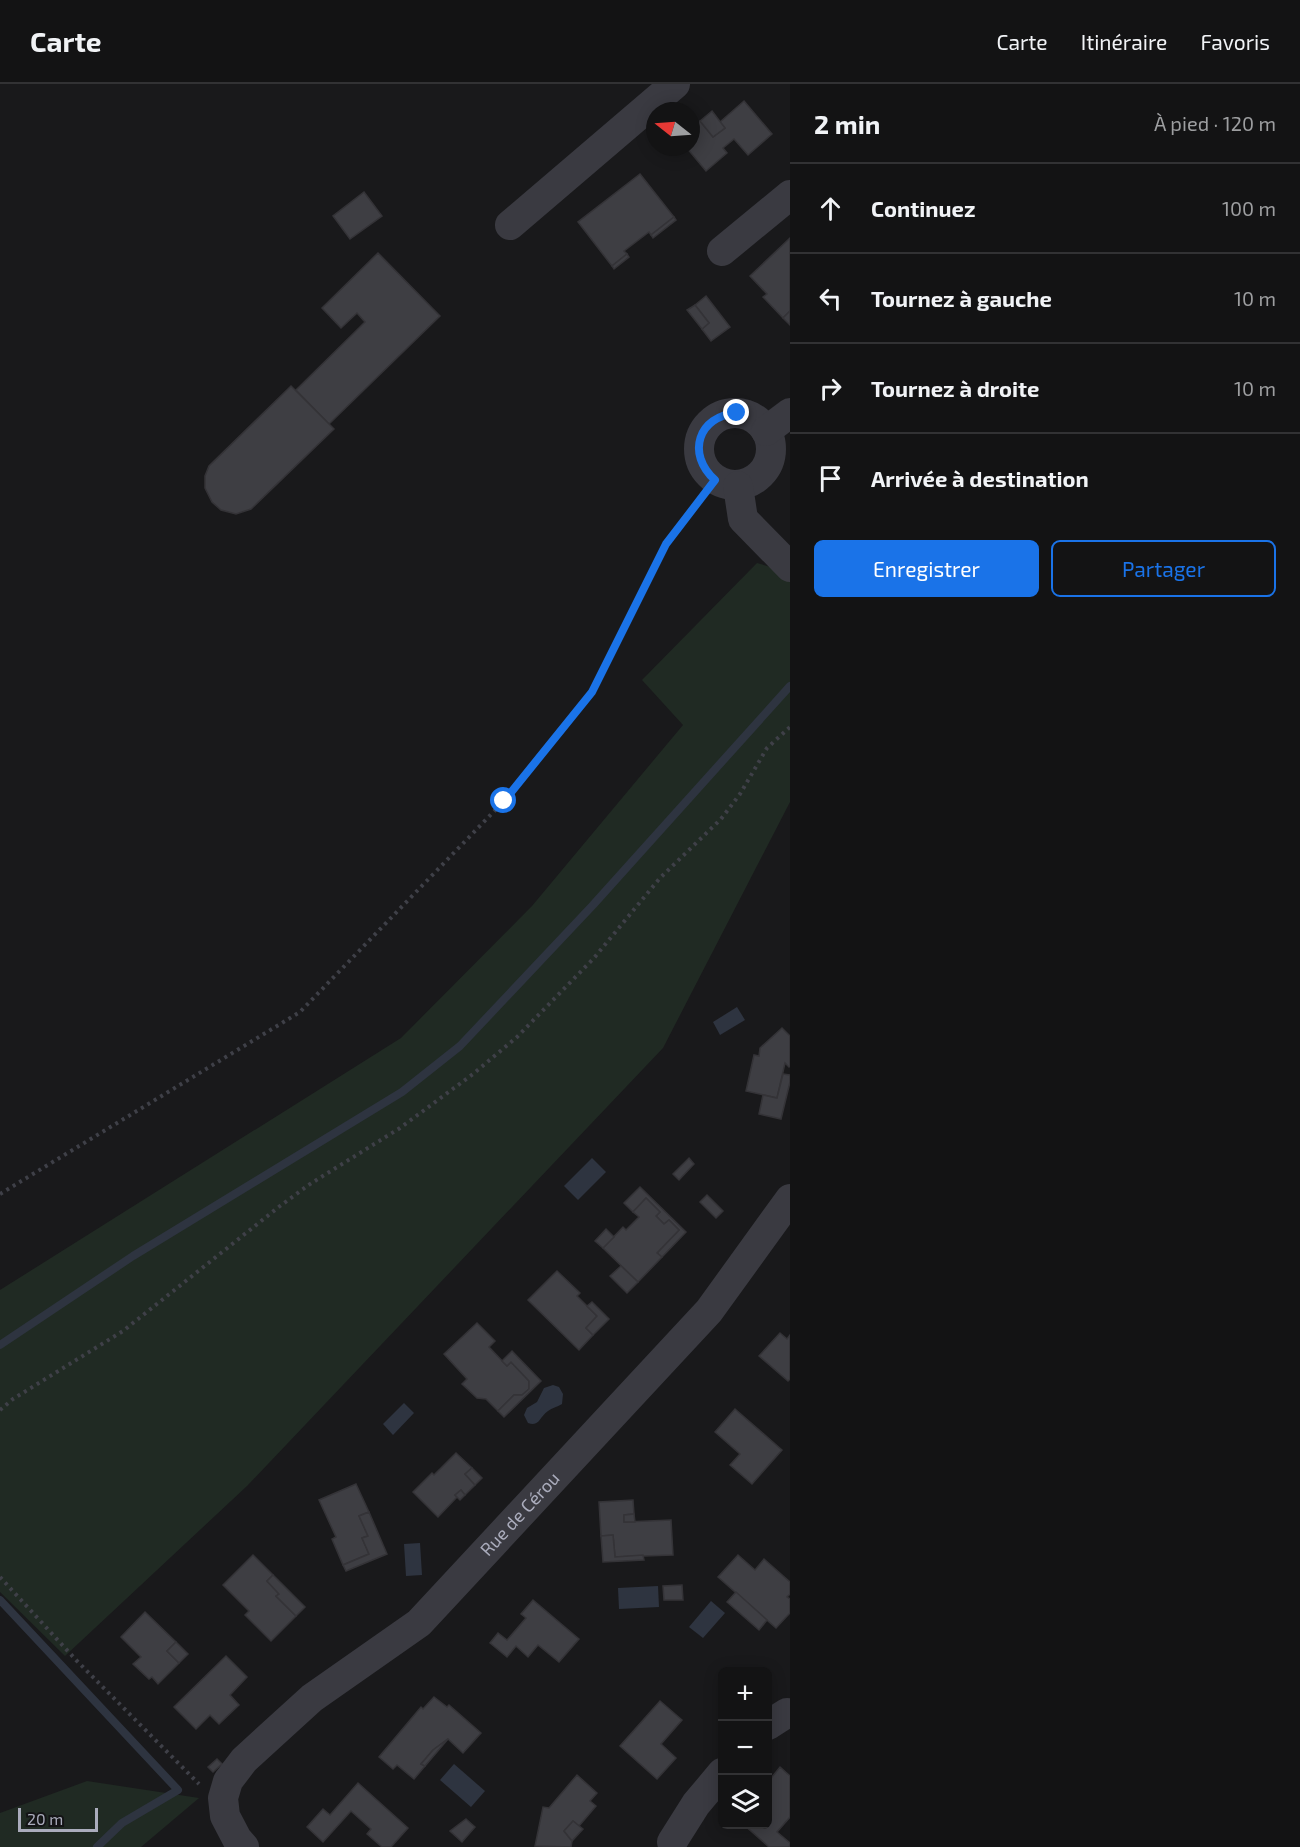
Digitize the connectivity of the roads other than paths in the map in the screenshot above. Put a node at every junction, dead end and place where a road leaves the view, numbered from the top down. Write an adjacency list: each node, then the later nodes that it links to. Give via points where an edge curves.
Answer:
1 (675, 84): 3 (street)
2 (790, 195): 4 (street)
3 (510, 225)
4 (722, 251)
5 (790, 413): 6 (street)
6 (766, 431): 7 (street, via 771,454 760,476 750,482); 7 (street, via 754,419 737,413 725,414 706,427 700,438 700,461 706,472)
7 (727, 483): 8 (street, via 743,519)
8 (790, 567)
9 (790, 1198): 12 (street, Rue de Cérou, via 709,1311 419,1623 312,1698 244,1760 228,1780 223,1798 225,1816)
10 (721, 1775): 11 (street, via 696,1804)
11 (674, 1845)
12 (244, 1847)

